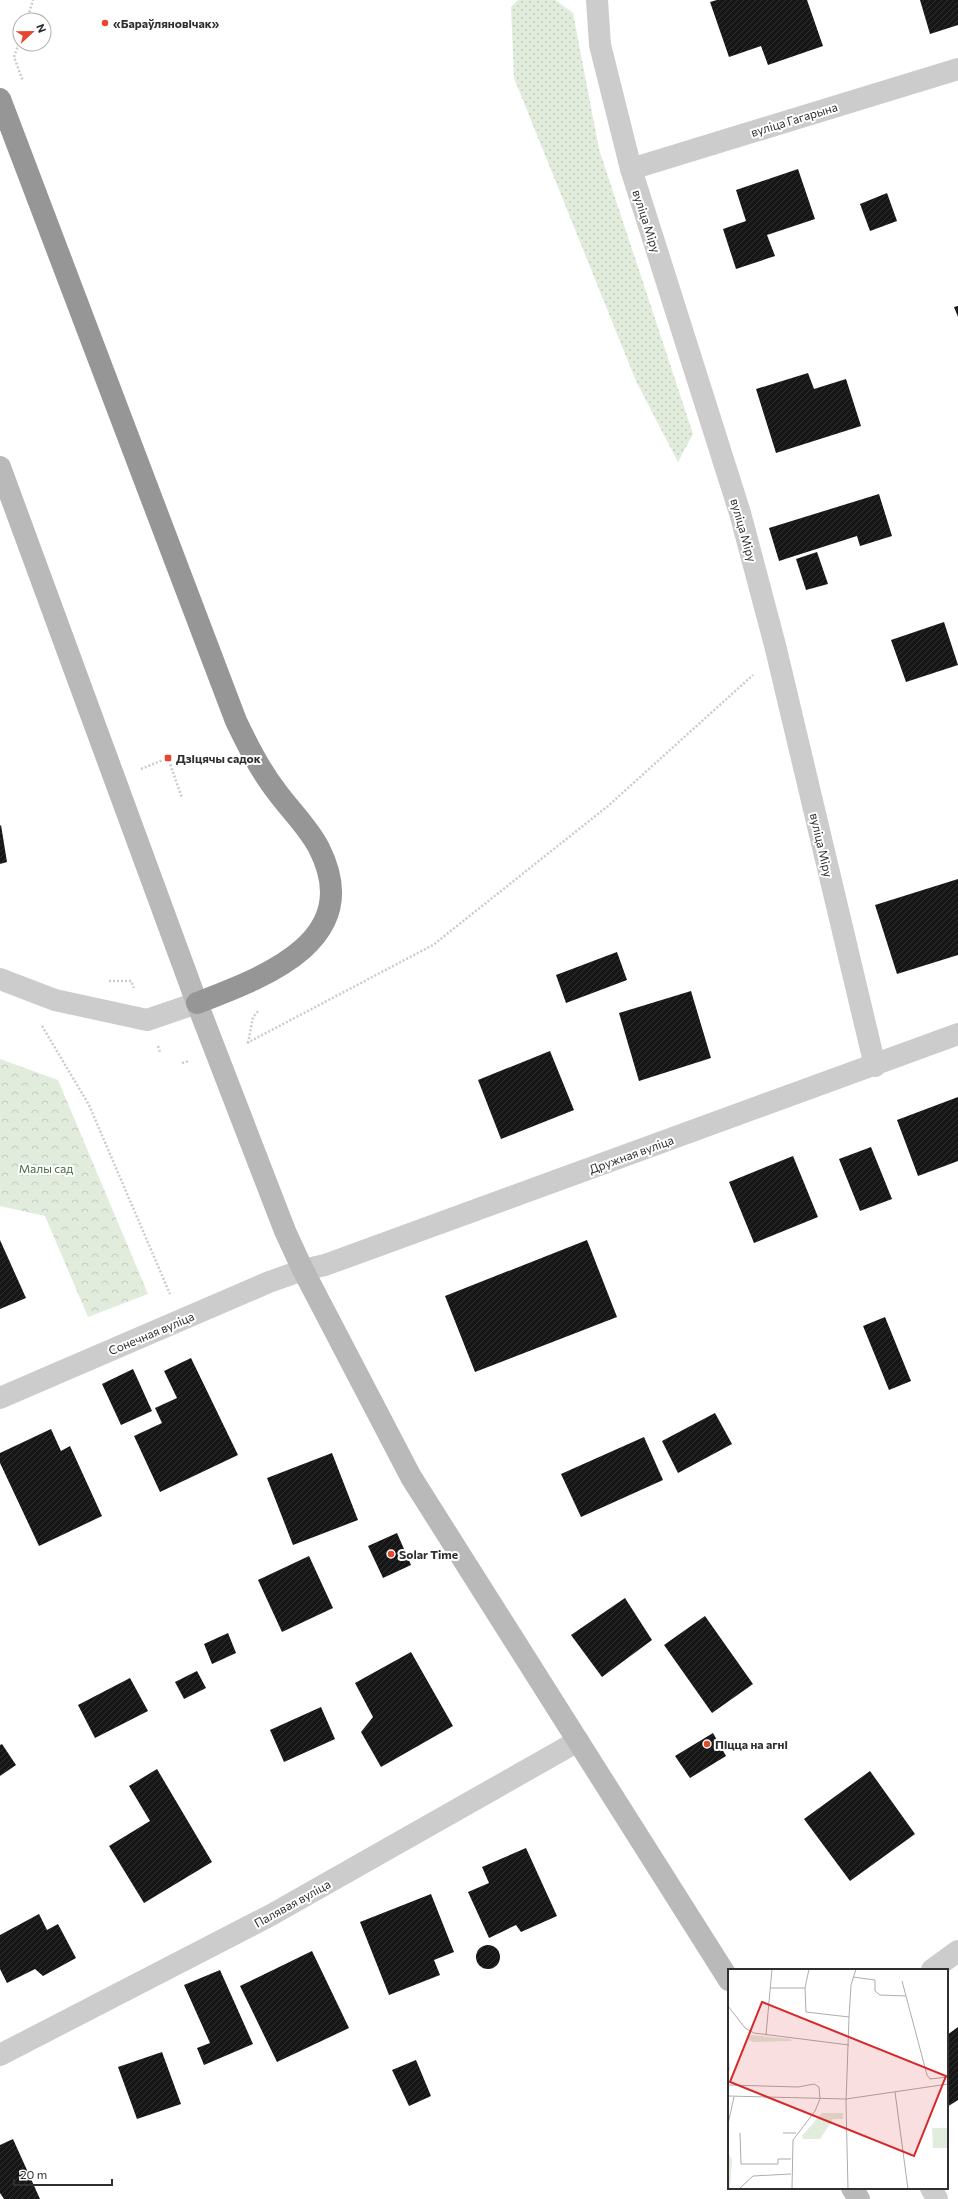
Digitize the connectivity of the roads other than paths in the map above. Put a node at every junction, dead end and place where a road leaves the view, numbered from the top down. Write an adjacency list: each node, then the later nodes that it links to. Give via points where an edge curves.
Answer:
1 (597, 0): 4 (street, вуліца Міру, via 600,45)
2 (958, 70): 4 (street, вуліца Гагарына)
3 (0, 99): 7 (highway, via 236,722 258,765 304,825 328,870 331,895 326,918 314,939 294,956 267,973)
4 (631, 169): 9 (street, вуліца Міру, via 740,513 777,654)
5 (0, 467): 7 (main road)
6 (0, 979): 7 (street, via 55,1000 146,1020)
7 (197, 1003): 10 (main road)
8 (958, 1034): 9 (street, Дружная вуліца)
9 (875, 1066): 10 (street, Дружная вуліца, via 325,1265)
10 (303, 1270): 11 (street, Сонечная вуліца, via 269,1282); 12 (main road, via 411,1477)
11 (0, 1398)
12 (578, 1741): 15 (main road); 16 (street, Палявая вуліца, via 271,1915)
13 (958, 1951): 14 (street)
14 (933, 1969)
15 (728, 1978)
16 (0, 2055)
17 (853, 2189): 19 (main road)
18 (932, 2189): 20 (street)
19 (859, 2199)
20 (937, 2199)

